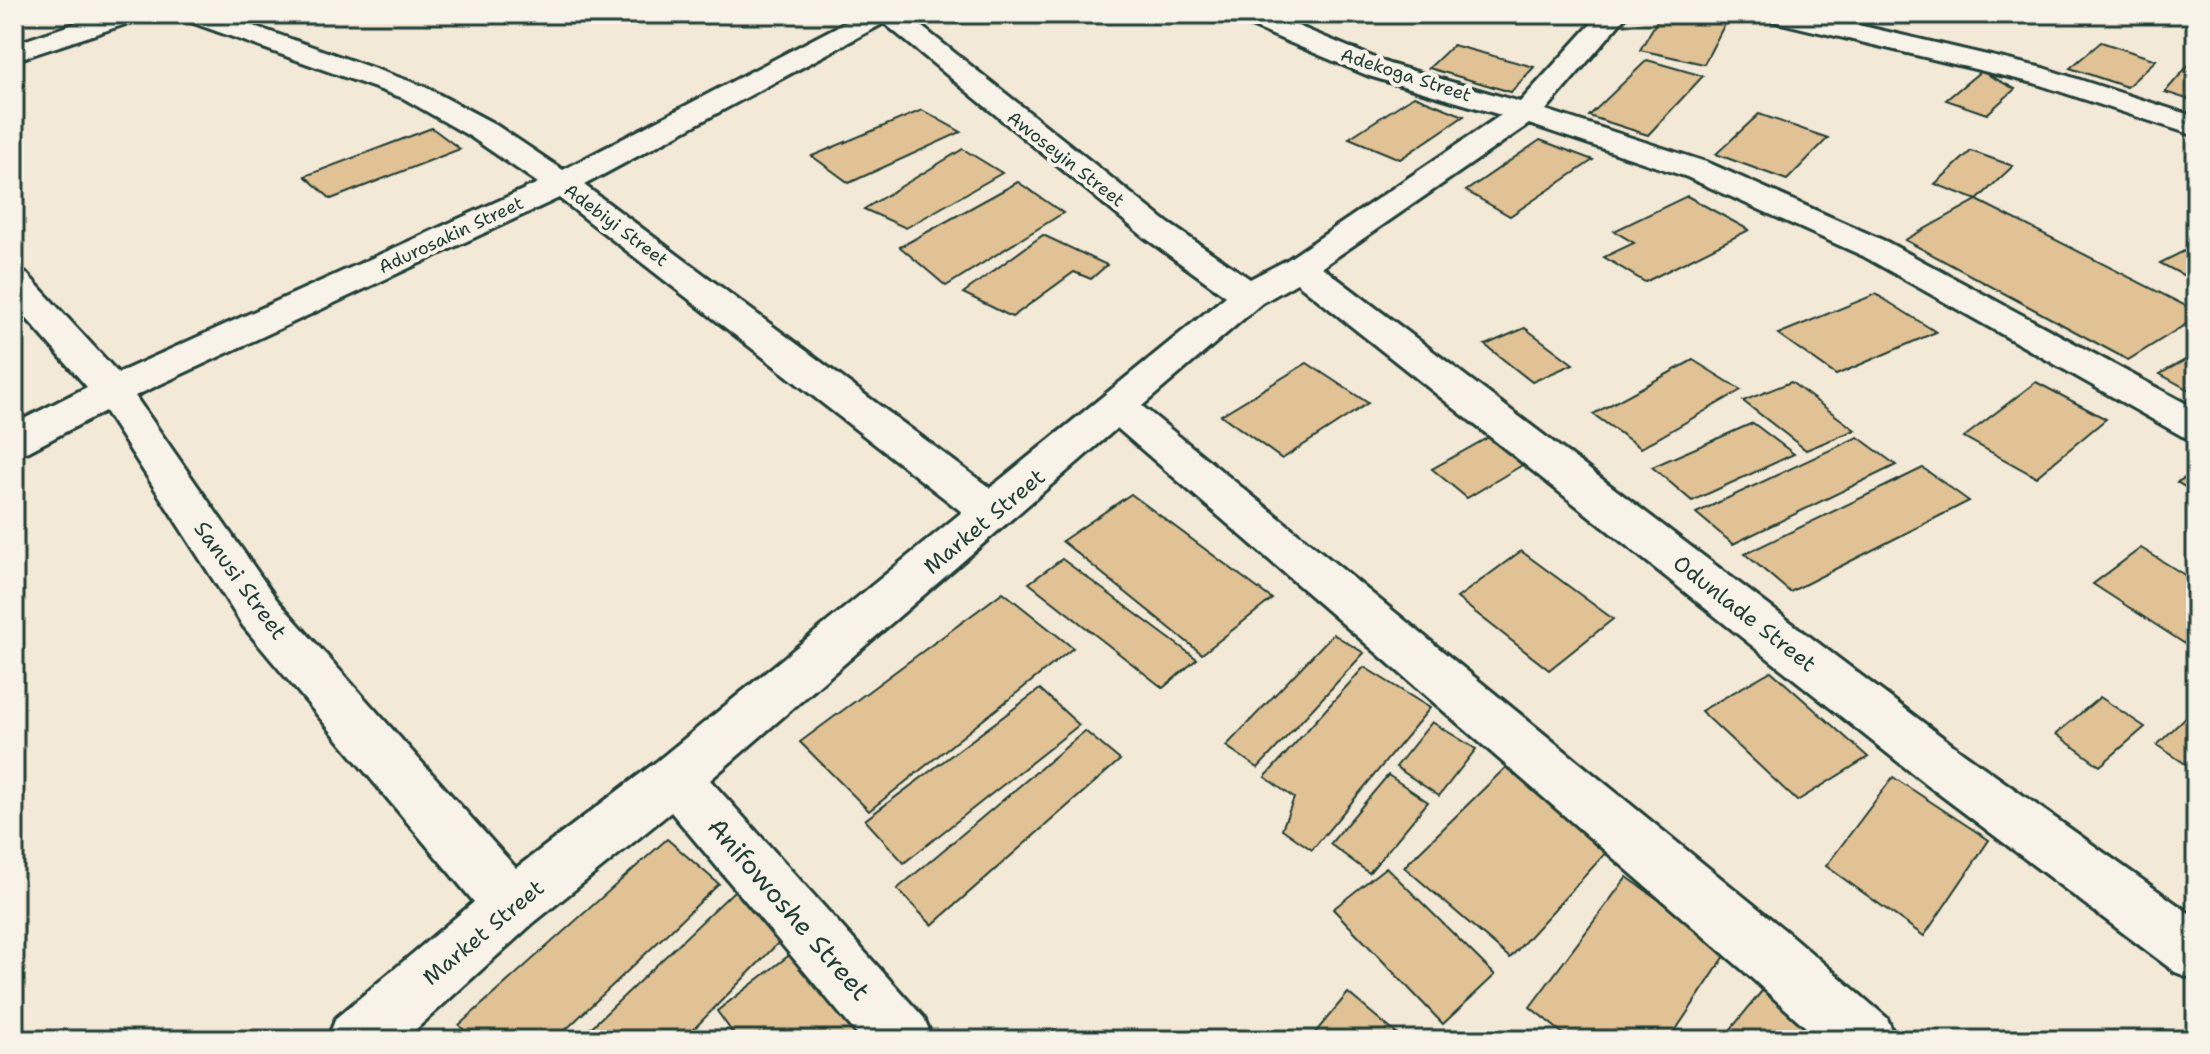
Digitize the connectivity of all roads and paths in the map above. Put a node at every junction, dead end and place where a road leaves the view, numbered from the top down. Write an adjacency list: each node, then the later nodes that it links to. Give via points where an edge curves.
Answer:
1 (129, 14): 8 (street)
2 (194, 14): 11 (street, Adebiyi Street, via 413,92)
3 (881, 14): 11 (street, Adurosakin Street)
4 (889, 14): 14 (street, Awoseyin Street, via 1156,230)
5 (1246, 14): 9 (street, Adekoga Street, via 1379,70)
6 (1615, 14): 9 (street, Market Street)
7 (1777, 14): 10 (street, via 2043,77)
8 (14, 53)
9 (1525, 113): 12 (street, Market Street); 17 (street, Adekoga Street, via 1698,170 1875,249)
10 (2196, 127)
11 (562, 184): 15 (street, Adurosakin Street); 19 (street, Adebiyi Street)
12 (1299, 267): 14 (street, Market Street); 22 (street, Odunlade Street, via 1944,768)
13 (14, 282): 15 (street, Sanusi Street)
14 (1249, 295): 16 (street, Market Street)
15 (112, 391): 18 (street, Adurosakin Street); 21 (street, Sanusi Street, via 260,613)
16 (1119, 408): 19 (street, Market Street); 25 (street)
17 (2196, 426)
18 (14, 441)
19 (993, 513): 20 (street, Market Street)
20 (675, 778): 21 (street, Market Street); 24 (street, Anifowoshe Street)
21 (512, 905): 23 (street, Market Street)
22 (2196, 952)
23 (358, 1040)
24 (902, 1040)
25 (1865, 1040)

